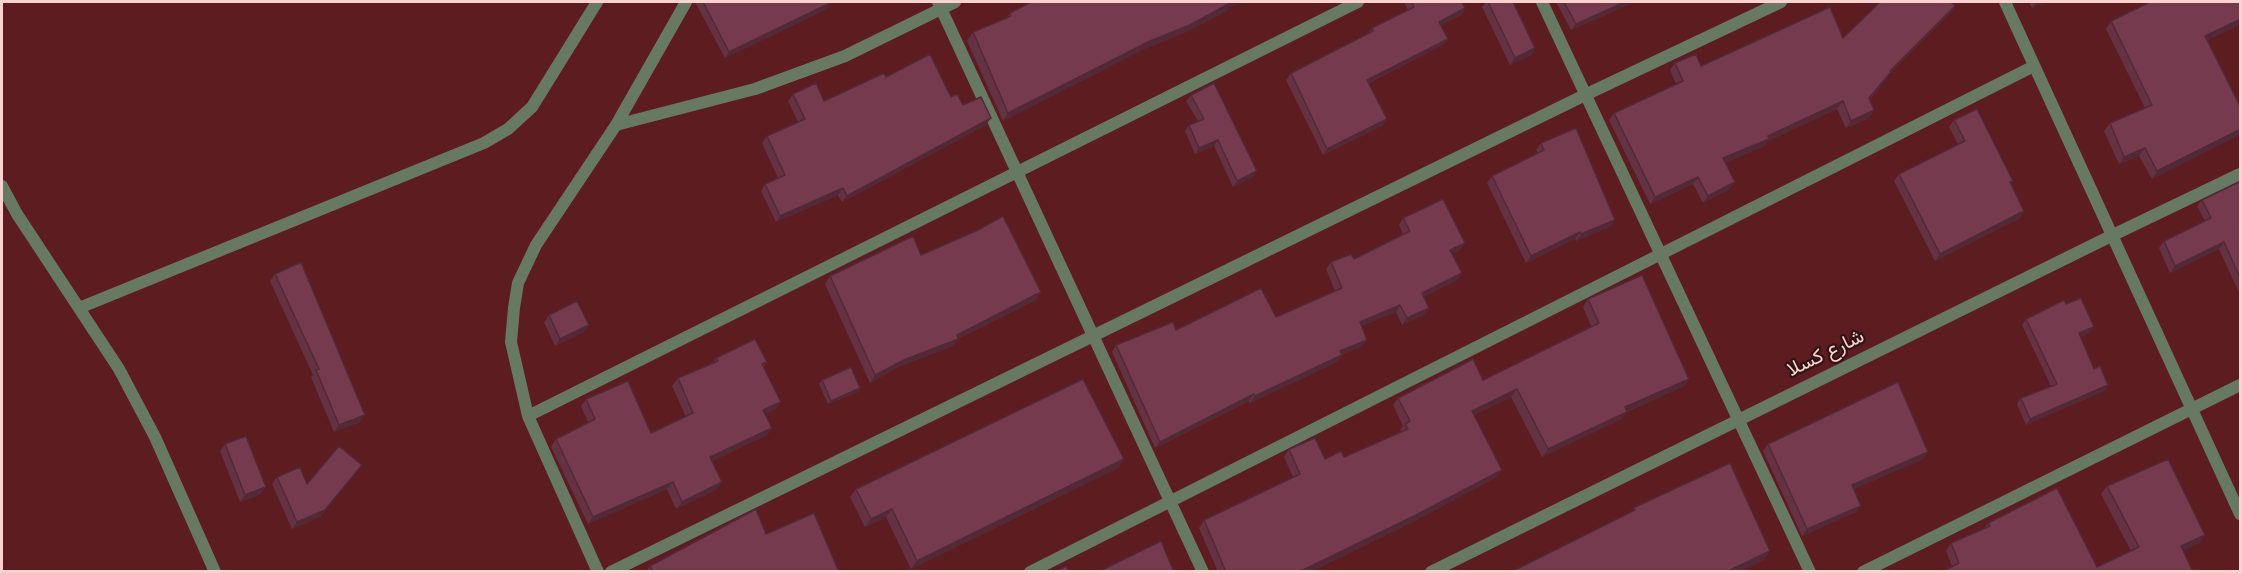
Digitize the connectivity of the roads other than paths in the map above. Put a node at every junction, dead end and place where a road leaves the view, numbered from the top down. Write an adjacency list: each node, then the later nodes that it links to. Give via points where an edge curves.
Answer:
1 (597, 2): 17 (street, via 532,107 508,129 484,143)
2 (686, 2): 11 (street)
3 (955, 2): 8 (street)
4 (1358, 2): 12 (street)
5 (1542, 2): 10 (street)
6 (1781, 2): 10 (street)
7 (2005, 2): 9 (street)
8 (940, 5): 11 (street, via 845,56 755,89); 12 (street)
9 (2034, 66): 15 (street); 16 (street)
10 (1585, 95): 16 (street); 18 (street)
11 (616, 125): 21 (street, via 536,245 518,283 511,342)
12 (1017, 170): 18 (street); 21 (street)
13 (2241, 174): 15 (street, شارع كسلا)
14 (2, 186): 17 (street)
15 (2113, 235): 20 (street); 22 (street, شارع كسلا)
16 (1662, 254): 22 (street); 23 (street)
17 (79, 308): 25 (street, via 119,369 155,437)
18 (1092, 336): 23 (street); 27 (street)
19 (2241, 385): 20 (street)
20 (2193, 408): 24 (street); 32 (street)
21 (528, 416): 26 (street)
22 (1738, 419): 30 (street, شارع كسلا); 31 (street)
23 (1169, 502): 28 (street); 29 (street)
24 (2241, 514)
25 (215, 572)
26 (598, 572)
27 (611, 572)
28 (1030, 572)
29 (1203, 572)
30 (1431, 572)
31 (1810, 572)
32 (1863, 572)

